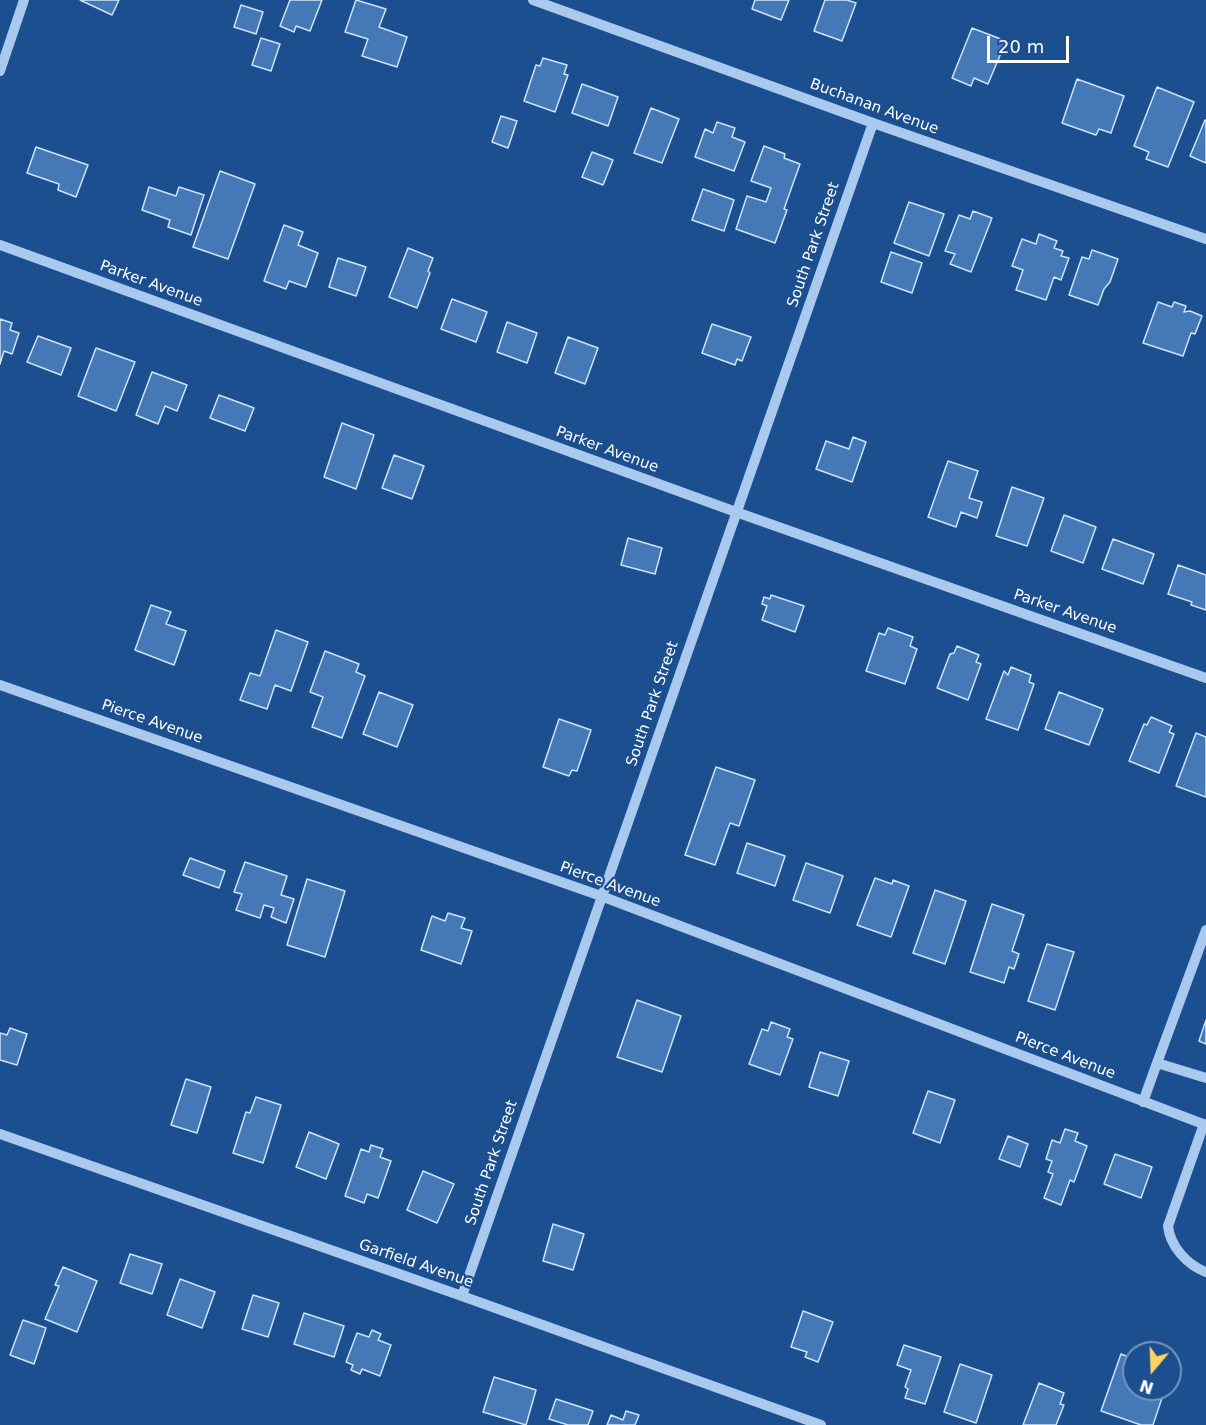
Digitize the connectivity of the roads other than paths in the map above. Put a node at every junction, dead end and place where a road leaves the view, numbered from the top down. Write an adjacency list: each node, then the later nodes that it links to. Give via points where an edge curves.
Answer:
1 (24, 0): 3 (street)
2 (533, 0): 4 (street, Buchanan Avenue)
3 (0, 71)
4 (873, 123): 5 (street, Buchanan Avenue); 7 (street, South Park Street)
5 (1206, 239)
6 (0, 245): 7 (street, Parker Avenue)
7 (736, 512): 8 (street, Parker Avenue); 10 (street, South Park Street)
8 (1206, 678)
9 (0, 685): 10 (street, Pierce Avenue)
10 (601, 896): 14 (street, Pierce Avenue); 18 (street, South Park Street)
11 (1206, 930): 12 (street)
12 (1157, 1062): 13 (street); 14 (street)
13 (1206, 1078)
14 (1143, 1102): 15 (street, Pierce Avenue)
15 (1205, 1125): 17 (street, via 1168,1226 1177,1249 1197,1269)
16 (0, 1134): 18 (street, Garfield Avenue)
17 (1206, 1272)
18 (462, 1296): 19 (street, Garfield Avenue)
19 (821, 1425)

